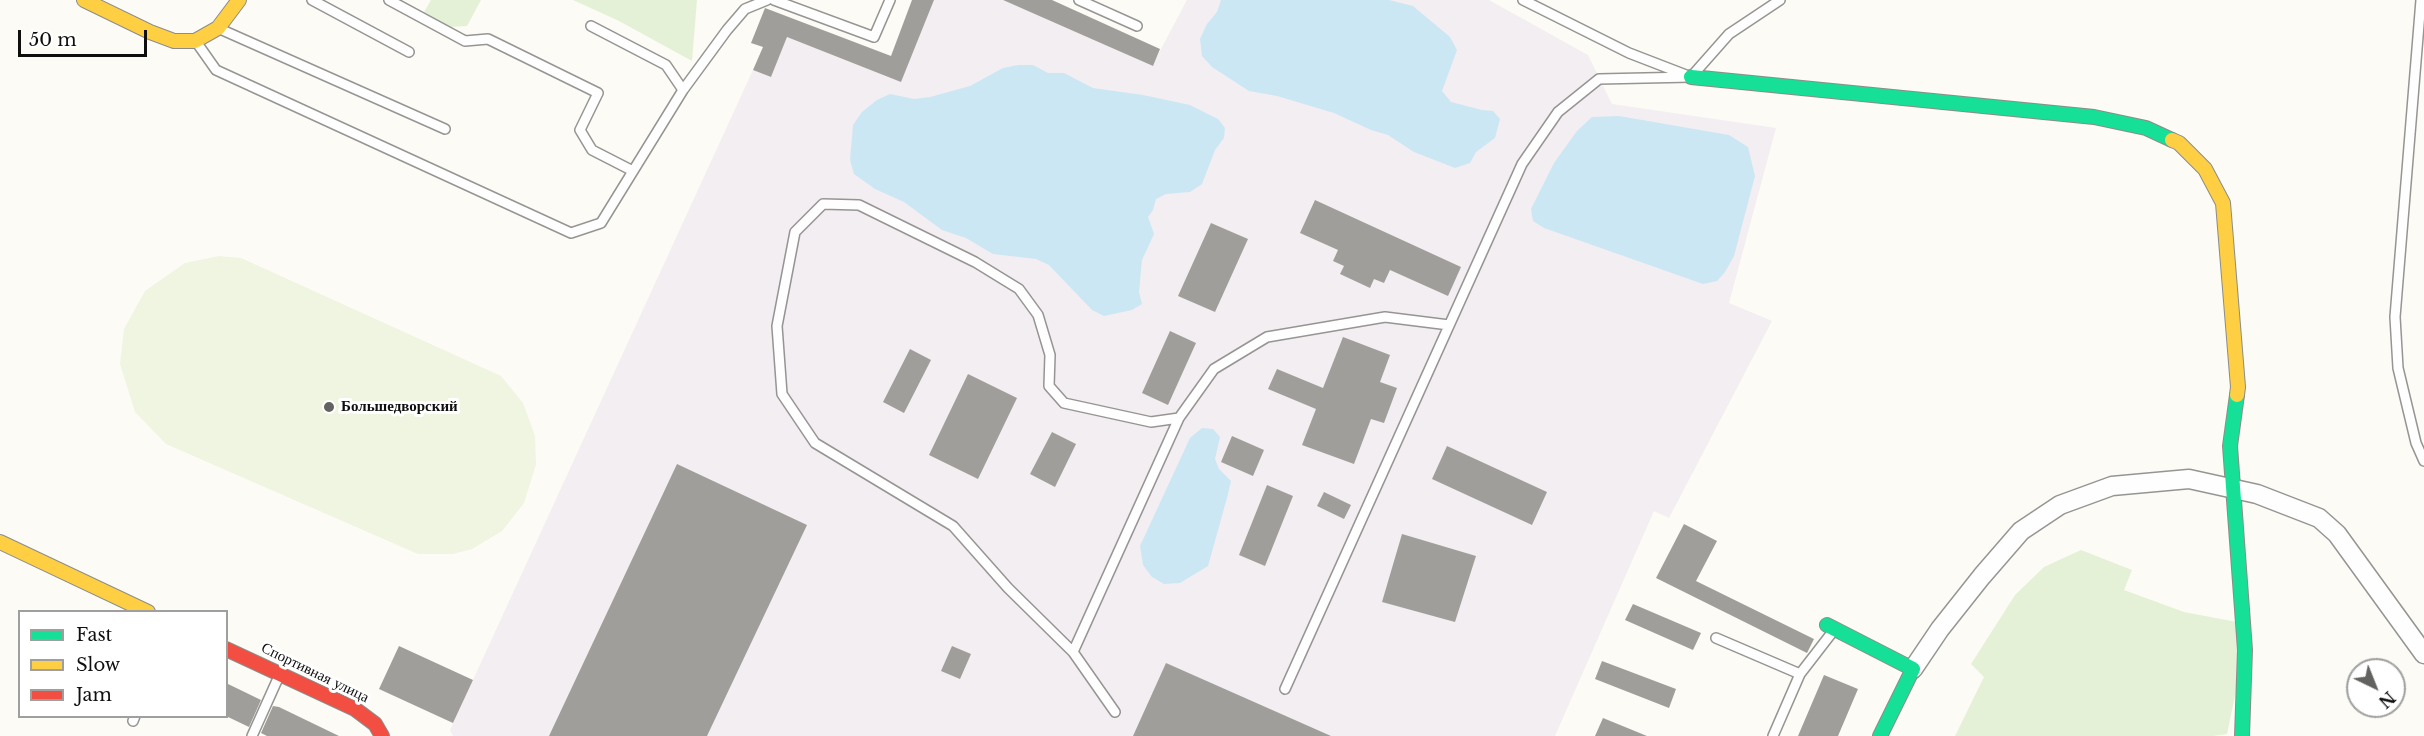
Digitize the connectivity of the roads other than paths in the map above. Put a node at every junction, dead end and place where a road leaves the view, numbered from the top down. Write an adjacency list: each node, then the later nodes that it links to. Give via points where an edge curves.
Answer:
1 (84, 0): 15 (street, via 174,41)
2 (239, 0): 14 (street)
3 (312, 0): 16 (lane)
4 (389, 0): 20 (lane, via 465,40 488,39 598,93 580,130 592,150)
5 (767, 0): 18 (lane, via 745,9)
6 (774, 0): 7 (lane, via 874,37)
7 (890, 0)
8 (1079, 0): 13 (lane)
9 (1523, 0): 17 (lane, via 1629,53)
10 (1780, 0): 17 (lane, via 1730,34)
11 (2421, 0): 23 (lane, via 2395,317 2398,368 2416,444)
12 (591, 26): 18 (lane, via 666,65)
13 (1137, 26)
14 (218, 28): 15 (street); 19 (lane)
15 (195, 41): 20 (lane, via 216,70 571,233 601,223)
16 (409, 52)
17 (1691, 77): 21 (lane, via 1599,79 1558,112 1522,164); 24 (street, via 2094,117 2146,128 2179,142 2205,169 2223,203 2238,387 2230,446)
18 (683, 90): 20 (lane)
19 (445, 129)
20 (633, 171)
21 (1449, 325): 22 (lane, via 1385,317 1267,337 1214,369); 35 (lane)
22 (1179, 418): 30 (lane); 30 (lane, via 1152,422 1064,403 1049,386 1050,355 1038,315 1019,289 975,262 859,205 823,204 795,232 777,326 782,394 815,443 953,526)
23 (2424, 461)
24 (2233, 489): 31 (street, via 2319,518 2337,534); 32 (street, via 2189,479 2112,486 2060,505 2021,531 1940,629); 41 (street, via 2245,650)
25 (0, 542): 26 (street)
26 (144, 610)
27 (1831, 627): 32 (street); 34 (lane)
28 (1716, 638): 34 (lane)
29 (228, 650): 33 (street, Спортивная улица)
30 (1073, 652): 36 (lane)
31 (2424, 654)
32 (1913, 669): 40 (street)
33 (280, 674): 37 (lane); 38 (street, Спортивная улица, via 355,709 375,724)
34 (1800, 674): 39 (lane)
35 (1286, 689)
36 (1115, 712)
37 (252, 736)
38 (382, 736)
39 (1773, 736)
40 (1880, 736)
41 (2242, 736)

